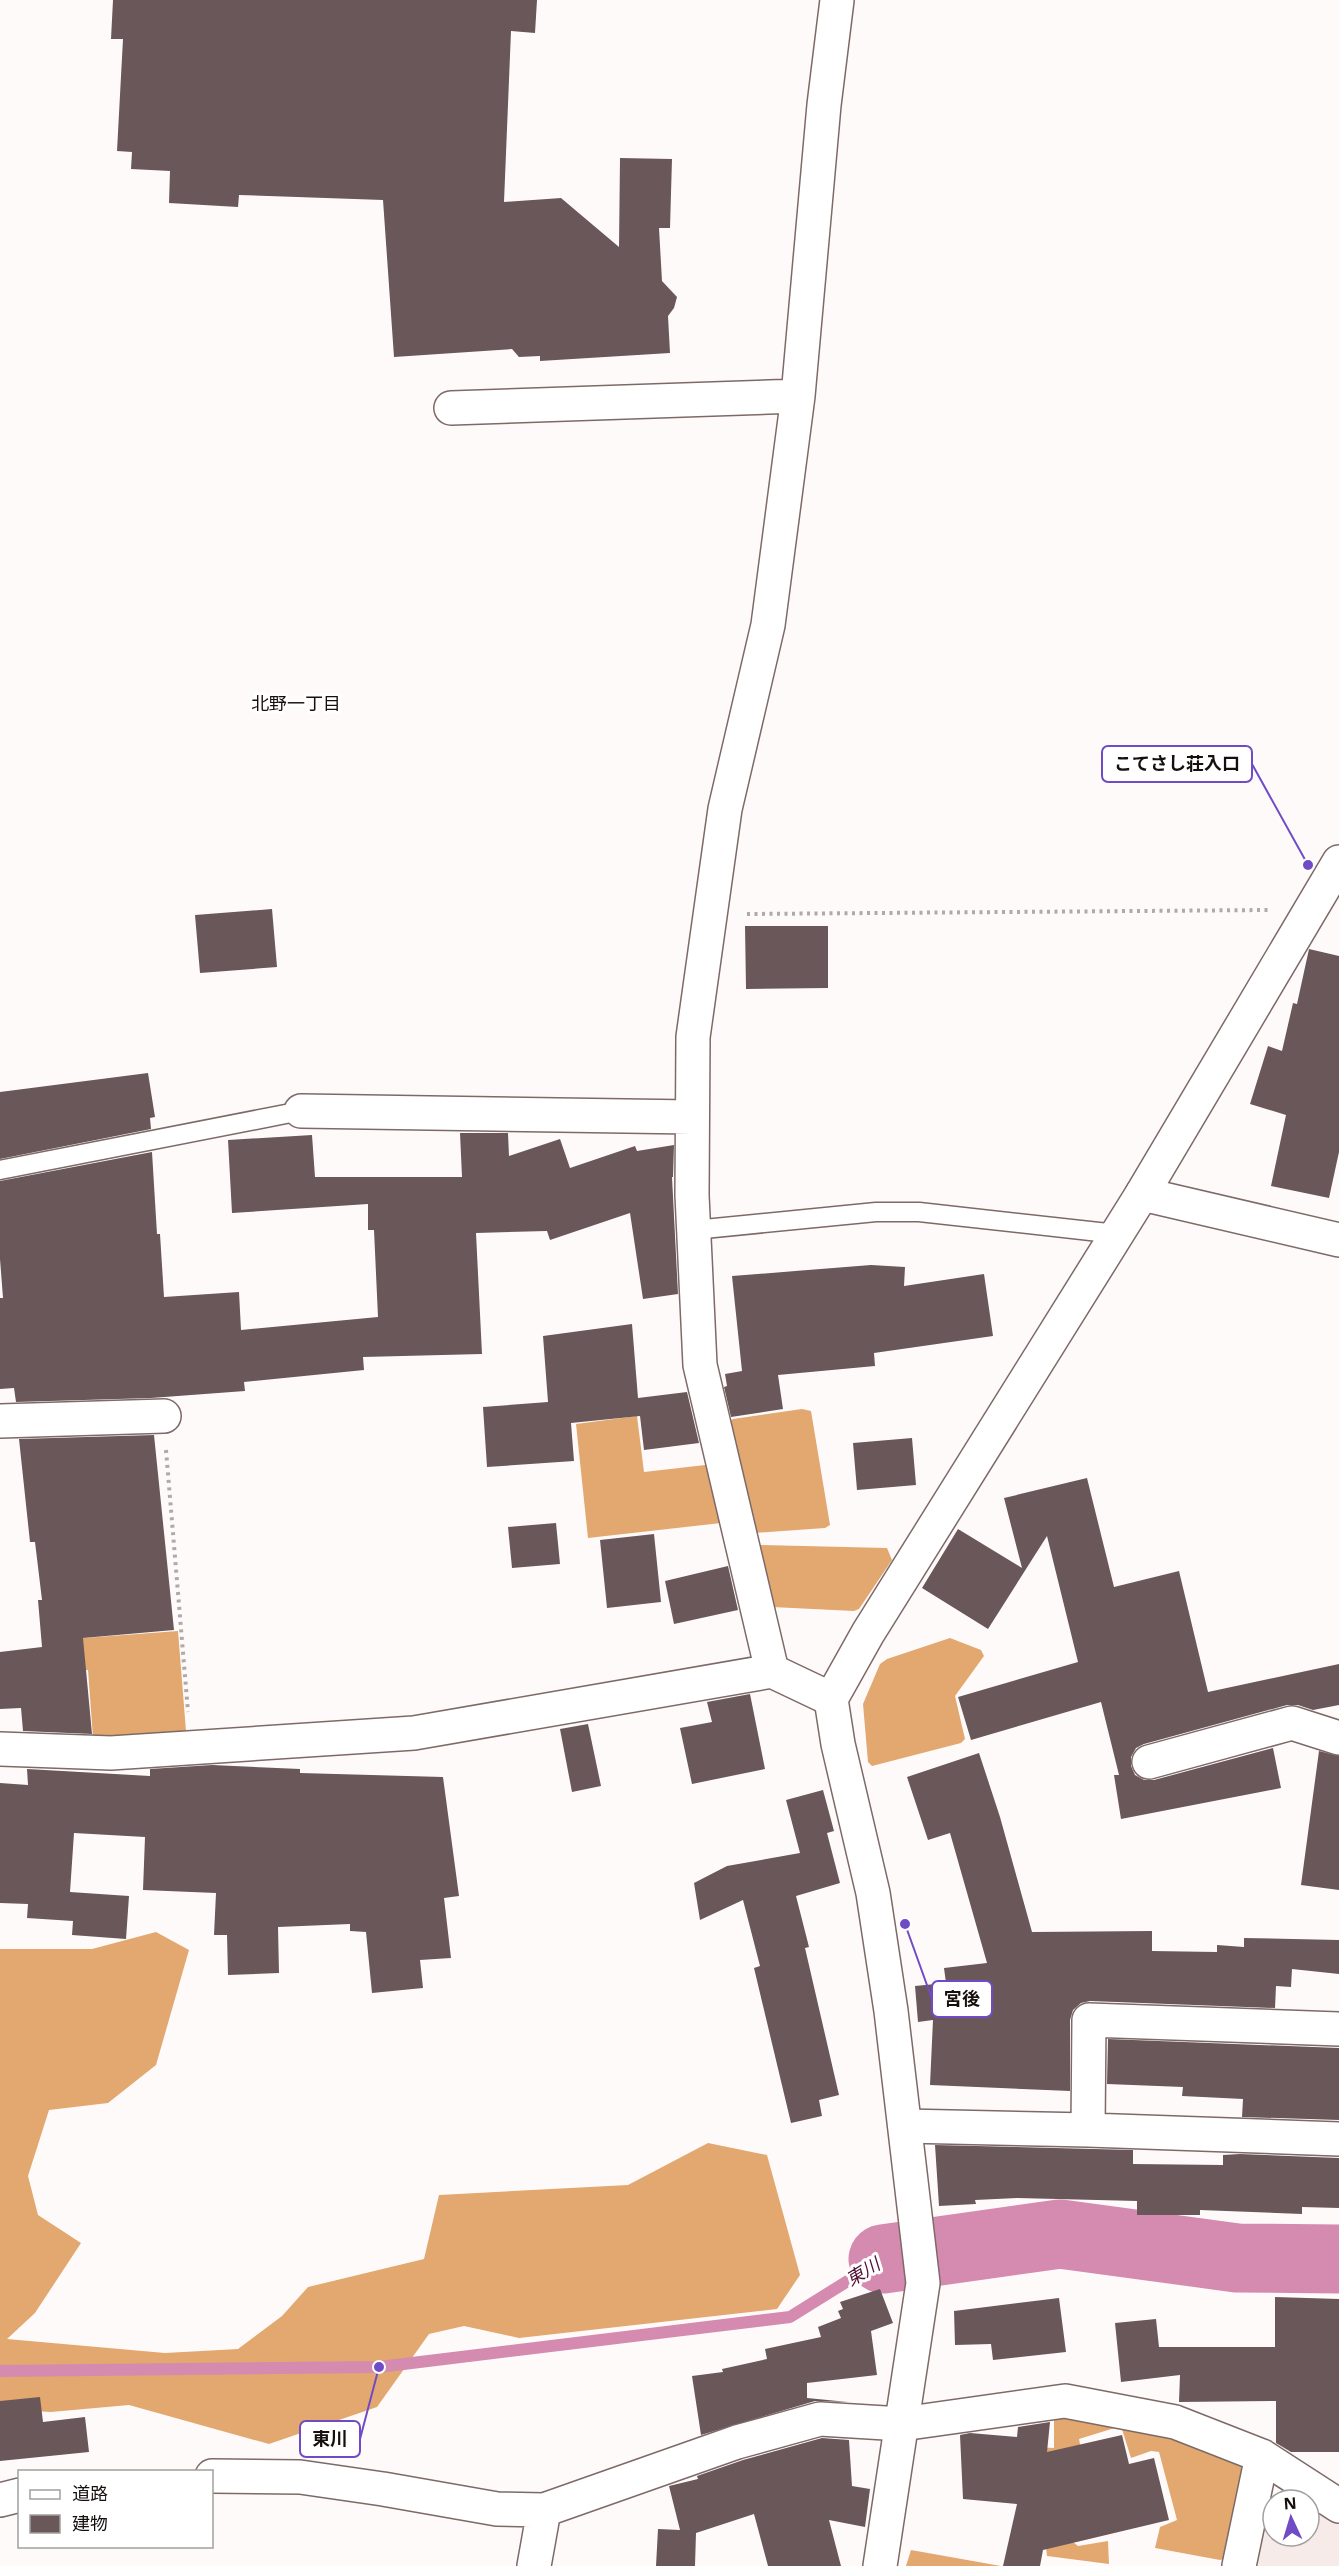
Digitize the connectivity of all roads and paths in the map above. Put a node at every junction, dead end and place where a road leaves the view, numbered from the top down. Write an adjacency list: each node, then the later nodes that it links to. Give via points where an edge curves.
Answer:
1 (837, 0): 2 (street)
2 (798, 396): 3 (street); 6 (street, via 768,625 725,809)
3 (451, 408)
4 (1339, 862): 5 (street)
5 (1309, 910): 6 (path); 10 (street)
6 (710, 914): 8 (street, via 693,1036)
7 (301, 1111): 8 (street); 9 (lane)
8 (692, 1117): 11 (street)
9 (0, 1170)
10 (1142, 1194): 12 (street); 13 (street)
11 (694, 1230): 12 (lane, via 876,1212 919,1212); 16 (street, via 700,1365)
12 (1117, 1234): 17 (street, via 868,1633)
13 (1339, 1240)
14 (164, 1416): 15 (street); 19 (path)
15 (0, 1421)
16 (772, 1671): 17 (street); 19 (street, via 414,1733)
17 (831, 1699): 23 (street, via 837,1744 873,1893)
18 (1339, 1738): 21 (street, via 1292,1724)
19 (190, 1748): 20 (street, via 111,1753)
20 (0, 1749)
21 (1149, 1761)
22 (1339, 2029): 24 (street, via 1089,2020)
23 (905, 2127): 24 (street); 26 (street, via 923,2283)
24 (1088, 2130): 25 (street)
25 (1339, 2139)
26 (902, 2424): 27 (street, via 1065,2401 1175,2422); 32 (street, via 820,2418 737,2442); 34 (street)
27 (1262, 2456): 31 (street); 35 (street)
28 (213, 2476): 32 (street, via 300,2477 497,2509)
29 (18, 2496): 30 (street)
30 (0, 2500)
31 (1339, 2506)
32 (544, 2510): 33 (street)
33 (534, 2566)
34 (880, 2566)
35 (1239, 2566)

